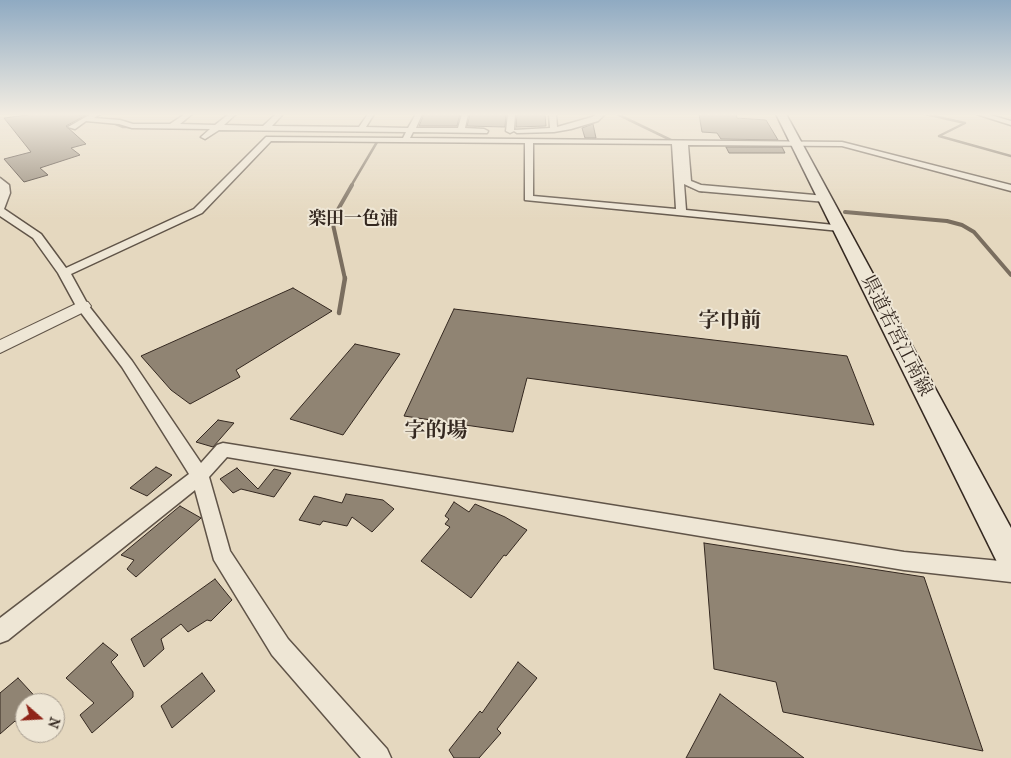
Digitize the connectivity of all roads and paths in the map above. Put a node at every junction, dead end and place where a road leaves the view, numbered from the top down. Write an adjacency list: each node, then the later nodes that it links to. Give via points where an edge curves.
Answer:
1 (259, 149): 13 (street, via 198,211)
2 (528, 149): 11 (street, via 528,198)
3 (677, 149): 11 (street)
4 (684, 149): 9 (street, via 687,182 698,188)
5 (800, 149): 9 (main road, 県道若宮江南線)
6 (863, 149): 8 (street)
7 (0, 181): 10 (street, via 5,193)
8 (1011, 188)
9 (826, 199): 12 (main road, 県道若宮江南線)
10 (0, 209): 13 (street, via 37,236)
11 (681, 213): 12 (street)
12 (840, 228): 17 (main road, 県道若宮江南線)
13 (64, 273): 14 (street)
14 (82, 306): 15 (street); 16 (street, via 127,364)
15 (0, 347)
16 (200, 476): 18 (street, via 223,450 904,561); 19 (street); 20 (street, via 221,554 259,616 280,647)
17 (1011, 558)
18 (1011, 572)
19 (0, 632)
20 (378, 758)

